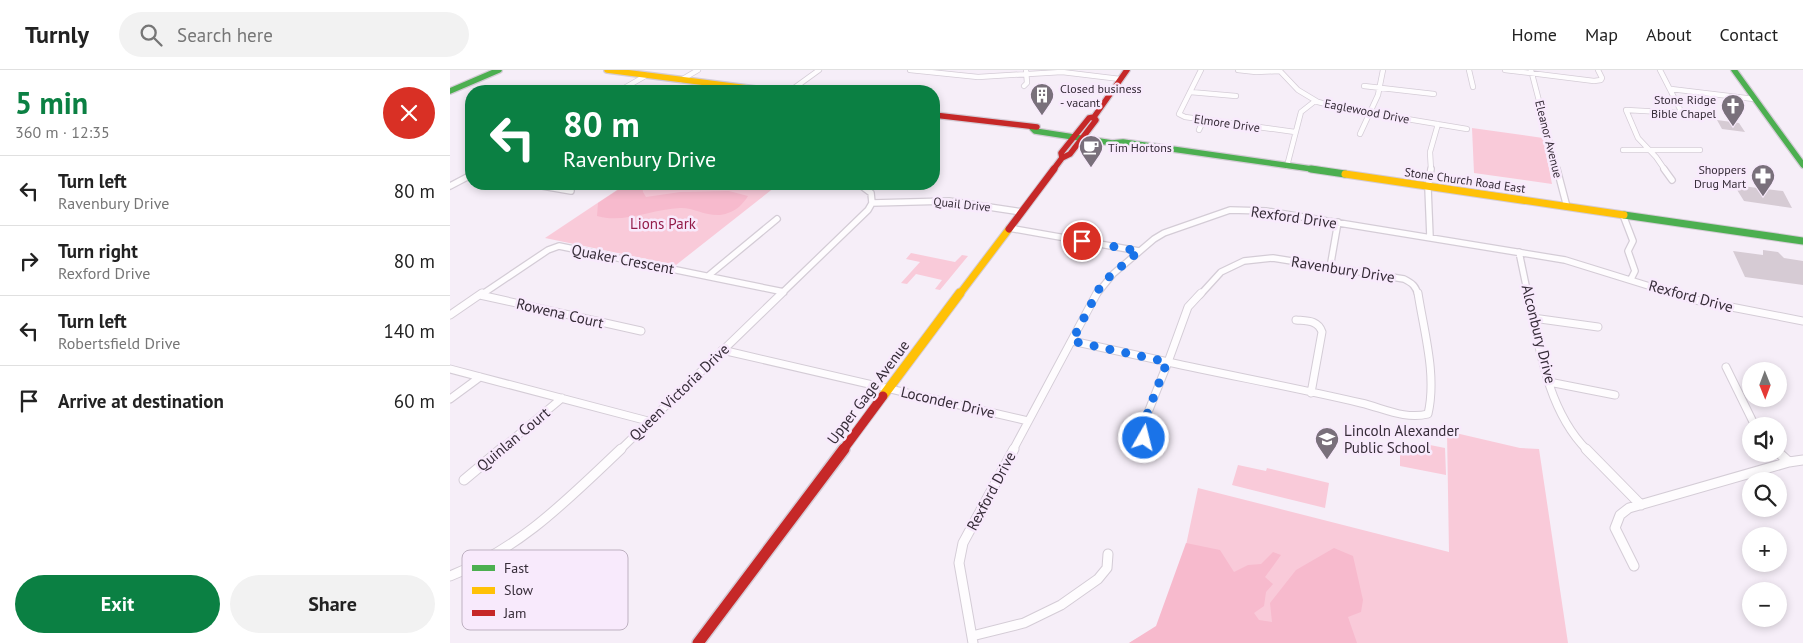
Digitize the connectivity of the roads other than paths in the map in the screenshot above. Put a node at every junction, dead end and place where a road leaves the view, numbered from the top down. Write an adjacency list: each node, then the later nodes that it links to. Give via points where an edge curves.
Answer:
1 (499, 70): 31 (main road)
2 (606, 70): 20 (main road)
3 (698, 70): 22 (street)
4 (819, 70): 25 (street)
5 (910, 70): 19 (street)
6 (949, 70): 19 (street)
7 (1126, 70): 21 (main road, Upper Gage Avenue)
8 (1201, 70): 32 (street, Elmore Drive)
9 (1238, 70): 10 (street)
10 (1279, 70): 36 (street, Eaglewood Drive, via 1298,90)
11 (1383, 70): 28 (street)
12 (1468, 70): 29 (street)
13 (1505, 70): 17 (street)
14 (1598, 70): 17 (street, via 1601,80)
15 (1660, 70): 30 (street)
16 (1734, 70): 35 (main road)
17 (1532, 72): 59 (street, Eleanor Avenue)
18 (1026, 73): 19 (street, via 978,77); 21 (street, via 1067,72); 26 (street, via 1027,83)
19 (944, 74)
20 (647, 75): 22 (main road); 23 (street)
21 (1120, 79): 45 (main road, Upper Gage Avenue)
22 (681, 80): 24 (main road)
23 (630, 85)
24 (722, 85)
25 (798, 85)
26 (1024, 86)
27 (1364, 86): 28 (street)
28 (1380, 87): 33 (street); 37 (street)
29 (1473, 87)
30 (1670, 89): 35 (street); 46 (street, via 1682,112 1626,110 1638,138)
31 (450, 91)
32 (1190, 92): 34 (street); 39 (street, Elmore Drive, via 1179,114)
33 (1434, 94)
34 (1236, 96)
35 (1754, 99): 49 (main road)
36 (1316, 101): 37 (street, Eaglewood Drive); 43 (street, via 1300,112)
37 (1369, 113): 40 (street, Eaglewood Drive); 44 (street)
38 (940, 116): 45 (main road, Stone Church Road East, via 1039,127)
39 (1204, 119): 41 (street); 43 (street, Elmore Drive)
40 (1438, 124): 42 (street, Eaglewood Drive); 54 (street, via 1430,152)
41 (1199, 130)
42 (1467, 130)
43 (1295, 132): 50 (street)
44 (1360, 134)
45 (1079, 136): 50 (main road, Stone Church Road East); 60 (main road, Upper Gage Avenue, via 1070,154 1062,158)
46 (1647, 149): 47 (street); 48 (street); 52 (street)
47 (1623, 150)
48 (1700, 150)
49 (1803, 164)
50 (1287, 166): 54 (main road, Stone Church Road East)
51 (465, 177): 53 (street)
52 (1672, 180)
53 (451, 184)
54 (1428, 187): 59 (main road, Stone Church Road East); 65 (street)
55 (565, 190): 57 (street)
56 (869, 190): 58 (street)
57 (571, 191)
58 (872, 203): 60 (street, Quail Drive, via 949,200); 72 (street, Queen Victoria Drive, via 864,215)
59 (1567, 207): 61 (main road, Stone Church Road East)
60 (1022, 212): 64 (main road, Upper Gage Avenue)
61 (1623, 215): 66 (main road, Stone Church Road East); 71 (street, via 1633,241 1628,252 1635,271)
62 (777, 219): 70 (street)
63 (1338, 222): 65 (street, Rexford Drive); 67 (street, Rexford Drive, via 1266,211 1230,210 1164,233); 69 (street)
64 (1009, 228): 67 (street); 87 (main road, Upper Gage Avenue)
65 (1430, 237): 68 (street, Rexford Drive)
66 (1803, 241)
67 (1139, 251): 80 (street, Rexford Drive, via 1099,289)
68 (1519, 252): 71 (street, Rexford Drive, via 1565,260); 75 (street, Alconbury Drive)
69 (1330, 268): 82 (street, Ravenbury Drive, via 1273,258 1244,261 1227,268 1188,307); 88 (street, Ravenbury Drive, via 1404,279 1417,289 1431,377 1430,408 1428,414 1412,416)
70 (708, 276): 72 (street, Quaker Crescent); 73 (street, Quaker Crescent, via 559,246)
71 (1631, 279): 77 (street, Rexford Drive, via 1695,300)
72 (784, 292): 81 (street, Queen Victoria Drive)
73 (480, 295): 74 (street, Quaker Crescent); 79 (street, Rowena Court)
74 (450, 315)
75 (1533, 318): 78 (street); 86 (street, Alconbury Drive)
76 (1296, 320): 88 (street, via 1314,322 1322,332)
77 (1803, 321)
78 (1598, 327)
79 (641, 331)
80 (1072, 341): 82 (street, Ravenbury Drive); 94 (street, Rexford Drive)
81 (722, 350): 87 (street, Loconder Drive); 93 (street, Queen Victoria Drive)
82 (1167, 362): 88 (street, Ravenbury Drive); 95 (street, via 1143,425)
83 (1726, 368): 92 (street)
84 (450, 369): 85 (street)
85 (480, 377): 90 (street); 91 (street)
86 (1549, 382): 89 (street); 99 (street, Alconbury Drive, via 1564,417 1583,446)
87 (889, 388): 94 (street, Loconder Drive); 106 (main road, Upper Gage Avenue)
88 (1311, 393)
89 (1615, 396)
90 (562, 398): 93 (street); 98 (street, Quinlan Court)
91 (450, 399)
92 (1750, 417)
93 (648, 421): 100 (street, Queen Victoria Drive, via 556,512)
94 (1028, 421): 105 (street, Rexford Drive, via 963,543 960,562)
95 (1144, 438)
96 (1803, 460): 97 (street)
97 (1789, 462): 99 (street)
98 (464, 480)
99 (1640, 505): 102 (street, via 1620,515 1615,528)
100 (505, 550)
101 (1108, 554): 105 (street, via 1108,563 1098,579 1061,605 1024,623)
102 (1634, 566)
103 (462, 571): 104 (street, Queen Victoria Drive)
104 (450, 576)
105 (973, 640)
106 (698, 643)

